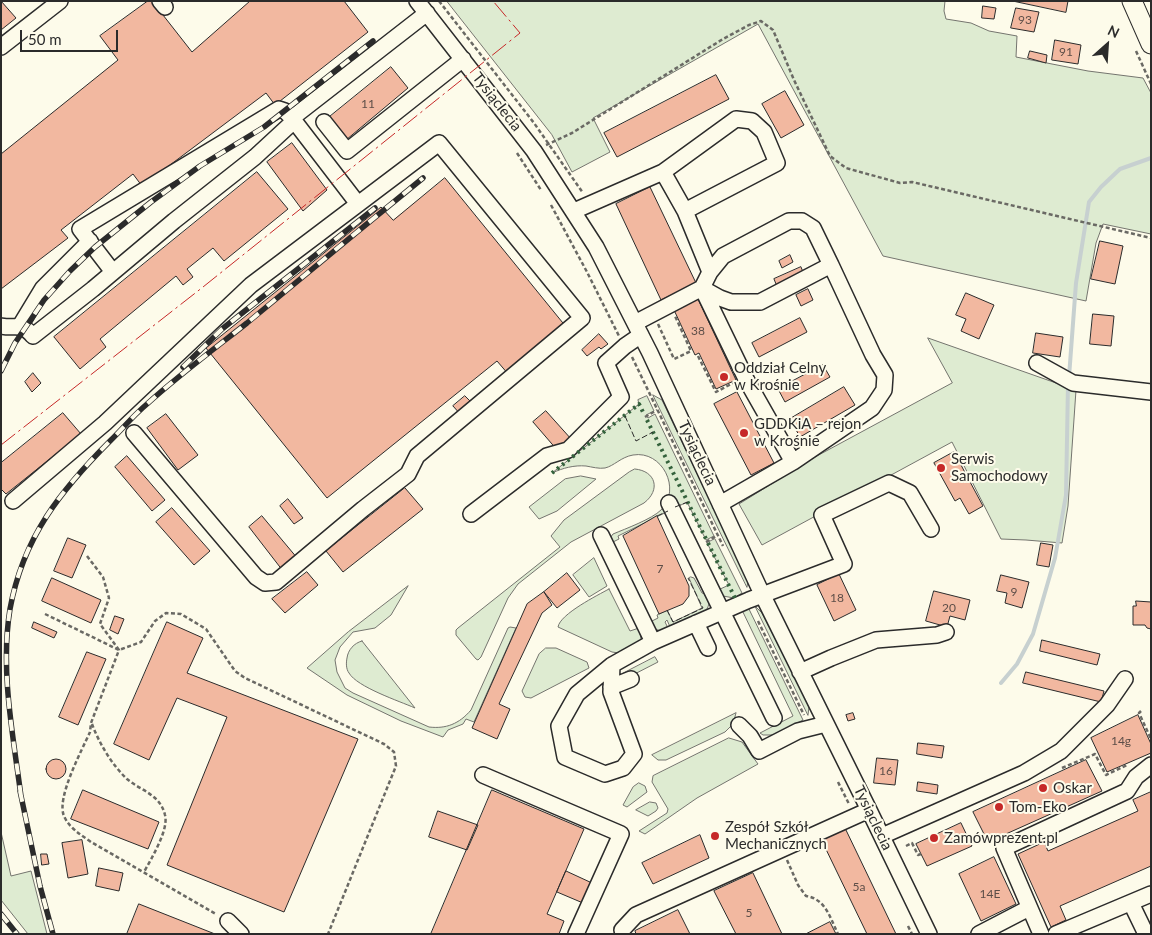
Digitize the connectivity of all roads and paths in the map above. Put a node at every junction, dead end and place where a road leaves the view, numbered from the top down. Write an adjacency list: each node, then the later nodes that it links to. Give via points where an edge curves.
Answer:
1 (60, 1): 7 (street)
2 (417, 1): 5 (street, Tysiąclecia)
3 (439, 1): 11 (path)
4 (1132, 1): 6 (main road)
5 (427, 13): 8 (street, Tysiąclecia); 9 (street)
6 (1151, 44)
7 (1, 47)
8 (463, 59): 10 (street, via 347,151); 13 (street, Tysiąclecia)
9 (293, 119): 18 (street); 22 (street, via 279,109 89,223 80,229); 24 (street, via 255,157)
10 (324, 122)
11 (549, 144): 13 (path); 15 (path); 21 (path, via 723,39 761,21 773,30 830,156 846,168 900,183 912,182)
12 (514, 150): 16 (path)
13 (534, 151): 19 (street, Tysiąclecia)
14 (662, 172): 19 (street); 20 (street); 20 (street, via 736,119 752,121 764,132 777,163)
15 (583, 193)
16 (544, 195)
17 (549, 202): 32 (path)
18 (358, 204): 40 (street, via 439,143 582,318 417,456 408,474 276,582 265,583 256,577); 42 (street, via 251,286 105,423)
19 (574, 211): 31 (street, Tysiąclecia)
20 (685, 211): 25 (street)
21 (1151, 238)
22 (90, 241): 24 (street); 30 (street, via 43,288)
23 (831, 265): 25 (street, via 813,228 802,221 789,221 723,256); 26 (street, via 760,302 731,302); 41 (street, via 885,375 884,390 872,408)
24 (114, 272): 30 (street, via 32,336)
25 (710, 272): 26 (street)
26 (702, 288): 28 (street); 41 (street, via 747,381)
27 (673, 311): 28 (path, via 691,351 674,359)
28 (653, 314): 31 (street)
29 (1, 326): 30 (street)
30 (20, 326)
31 (638, 329): 44 (street, Tysiąclecia); 45 (street, via 606,363 621,398 568,450 547,456)
32 (619, 336)
33 (698, 356): 36 (path, via 716,392)
34 (633, 360): 38 (path)
35 (1037, 363): 37 (street, via 1067,379)
36 (737, 381)
37 (1151, 392)
38 (657, 410): 39 (path); 48 (path)
39 (644, 417)
40 (134, 433)
41 (793, 462): 44 (street)
42 (13, 500)
43 (669, 503): 53 (street)
44 (720, 504): 52 (street, Tysiąclecia)
45 (471, 514)
46 (931, 529): 52 (street, via 910,493 889,483 822,515 844,564)
47 (601, 535): 58 (street)
48 (718, 535): 49 (path); 50 (path)
49 (706, 542)
50 (725, 551)
51 (87, 556): 60 (path, via 103,577 109,598 100,624)
52 (762, 594): 53 (street); 62 (street, Tysiąclecia)
53 (722, 612): 56 (street); 65 (street)
54 (45, 614): 60 (path)
55 (758, 619): 66 (path)
56 (696, 623): 58 (street); 59 (street)
57 (946, 632): 62 (street, via 937,636 876,640)
58 (653, 642): 61 (street)
59 (703, 646)
60 (119, 650): 67 (path); 87 (path, via 141,642 155,621 166,613 181,614 206,629 235,671 244,678 384,744 394,752 396,766)
61 (612, 665): 61 (street, via 577,694 569,696 559,726 565,757 605,774 623,768 634,754)
62 (800, 672): 68 (street, Tysiąclecia)
63 (1125, 679): 76 (street, via 1107,705 1061,750 1024,773)
64 (1141, 711): 70 (path, via 1139,713)
65 (774, 718)
66 (805, 718)
67 (91, 723): 80 (path, via 100,744 127,779 155,796 166,816 163,834); 80 (path, via 63,794 63,814 73,830)
68 (826, 724): 69 (street, via 798,732 759,750); 75 (street, Tysiąclecia)
69 (739, 725)
70 (1151, 739)
71 (1133, 762): 73 (path, via 1106,775 1095,754)
72 (1151, 765): 83 (street, via 1136,777 1127,791 1004,848)
73 (1062, 768)
74 (483, 775): 88 (street, via 621,834)
75 (869, 810): 76 (street, Tysiąclecia); 78 (street)
76 (882, 836): 90 (street, Tysiąclecia)
77 (906, 846): 79 (path, via 912,843 918,855)
78 (781, 849): 85 (street, via 636,916); 89 (path, via 798,885 806,896 823,905)
79 (921, 854)
80 (144, 872): 84 (path)
81 (1151, 894): 82 (street)
82 (1131, 903): 93 (street); 94 (street)
83 (1029, 908): 91 (street); 92 (street)
84 (228, 921): 86 (street)
85 (622, 930)
86 (240, 934)
87 (328, 934)
88 (576, 934)
89 (838, 934)
90 (928, 934)
91 (979, 934)
92 (1041, 934)
93 (1056, 934)
94 (1146, 934)

